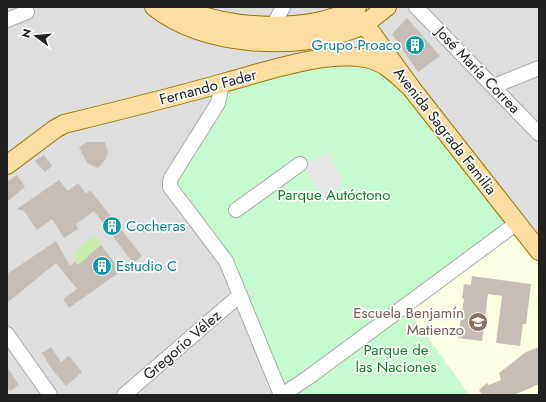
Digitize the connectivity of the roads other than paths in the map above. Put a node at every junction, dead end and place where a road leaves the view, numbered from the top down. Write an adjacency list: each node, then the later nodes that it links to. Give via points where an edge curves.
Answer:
1 (154, 7): 10 (main road, via 175,22 201,31 250,41)
2 (180, 7): 9 (main road, via 208,17)
3 (283, 7): 9 (street)
4 (387, 7): 7 (main road)
5 (416, 7): 14 (street, José María Correa)
6 (27, 12): 8 (street)
7 (357, 17): 9 (main road, via 337,16 294,26); 10 (main road, via 316,39); 11 (main road); 15 (main road, Avenida Sagrada Familia)
8 (7, 20)
9 (273, 26)
10 (290, 42): 11 (main road)
11 (335, 53): 13 (main road, Fernando Fader); 15 (main road, Fernando Fader, via 366,58 387,66)
12 (539, 68): 14 (street)
13 (222, 84): 18 (main road, Fernando Fader, via 64,124); 22 (street, via 218,102 170,182 170,187 226,261)
14 (494, 86): 16 (street, José María Correa)
15 (412, 89): 20 (main road, Avenida Sagrada Familia)
16 (539, 134)
17 (300, 164): 19 (street)
18 (7, 165)
19 (236, 210)
20 (517, 223): 21 (main road, Avenida Sagrada Familia); 26 (street)
21 (539, 251)
22 (240, 295): 25 (street, Gregorio Vélez); 26 (street)
23 (7, 334): 24 (street)
24 (50, 395)
25 (124, 395)
26 (281, 395)

